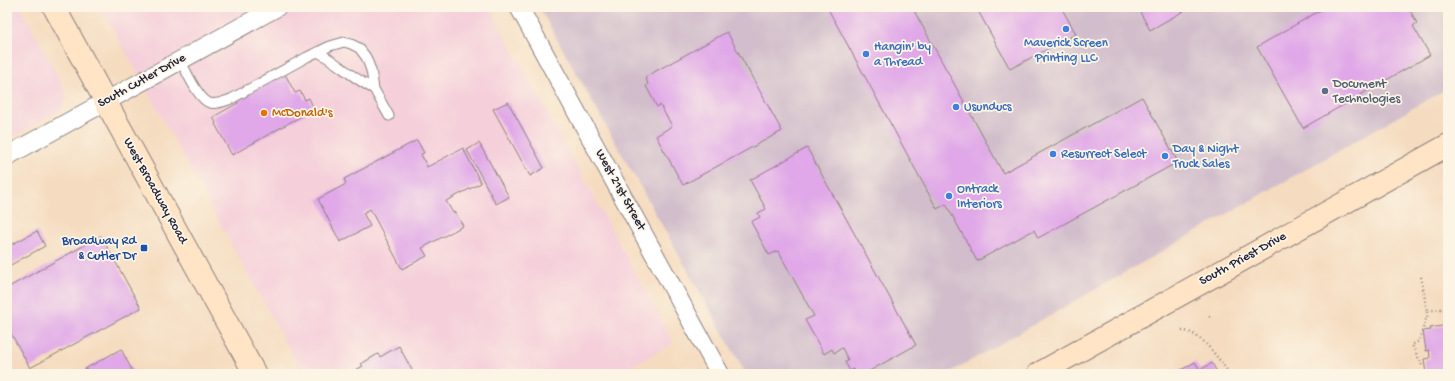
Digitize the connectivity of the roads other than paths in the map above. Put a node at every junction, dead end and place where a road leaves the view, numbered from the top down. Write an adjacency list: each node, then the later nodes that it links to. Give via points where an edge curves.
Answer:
1 (54, 7): 7 (main road, West Broadway Road)
2 (277, 7): 5 (street, South Cutler Drive)
3 (519, 7): 12 (street, West 21st Street)
4 (318, 52): 5 (lane, via 220,103 209,103 200,96); 6 (lane); 6 (lane, via 344,42 359,48 371,70)
5 (180, 60): 7 (street, South Cutler Drive)
6 (374, 89): 8 (lane)
7 (105, 101): 10 (street, South Cutler Drive); 11 (main road, West Broadway Road)
8 (389, 116)
9 (1448, 145): 13 (main road, South Priest Drive)
10 (7, 156)
11 (255, 374)
12 (720, 374)
13 (1038, 374)

